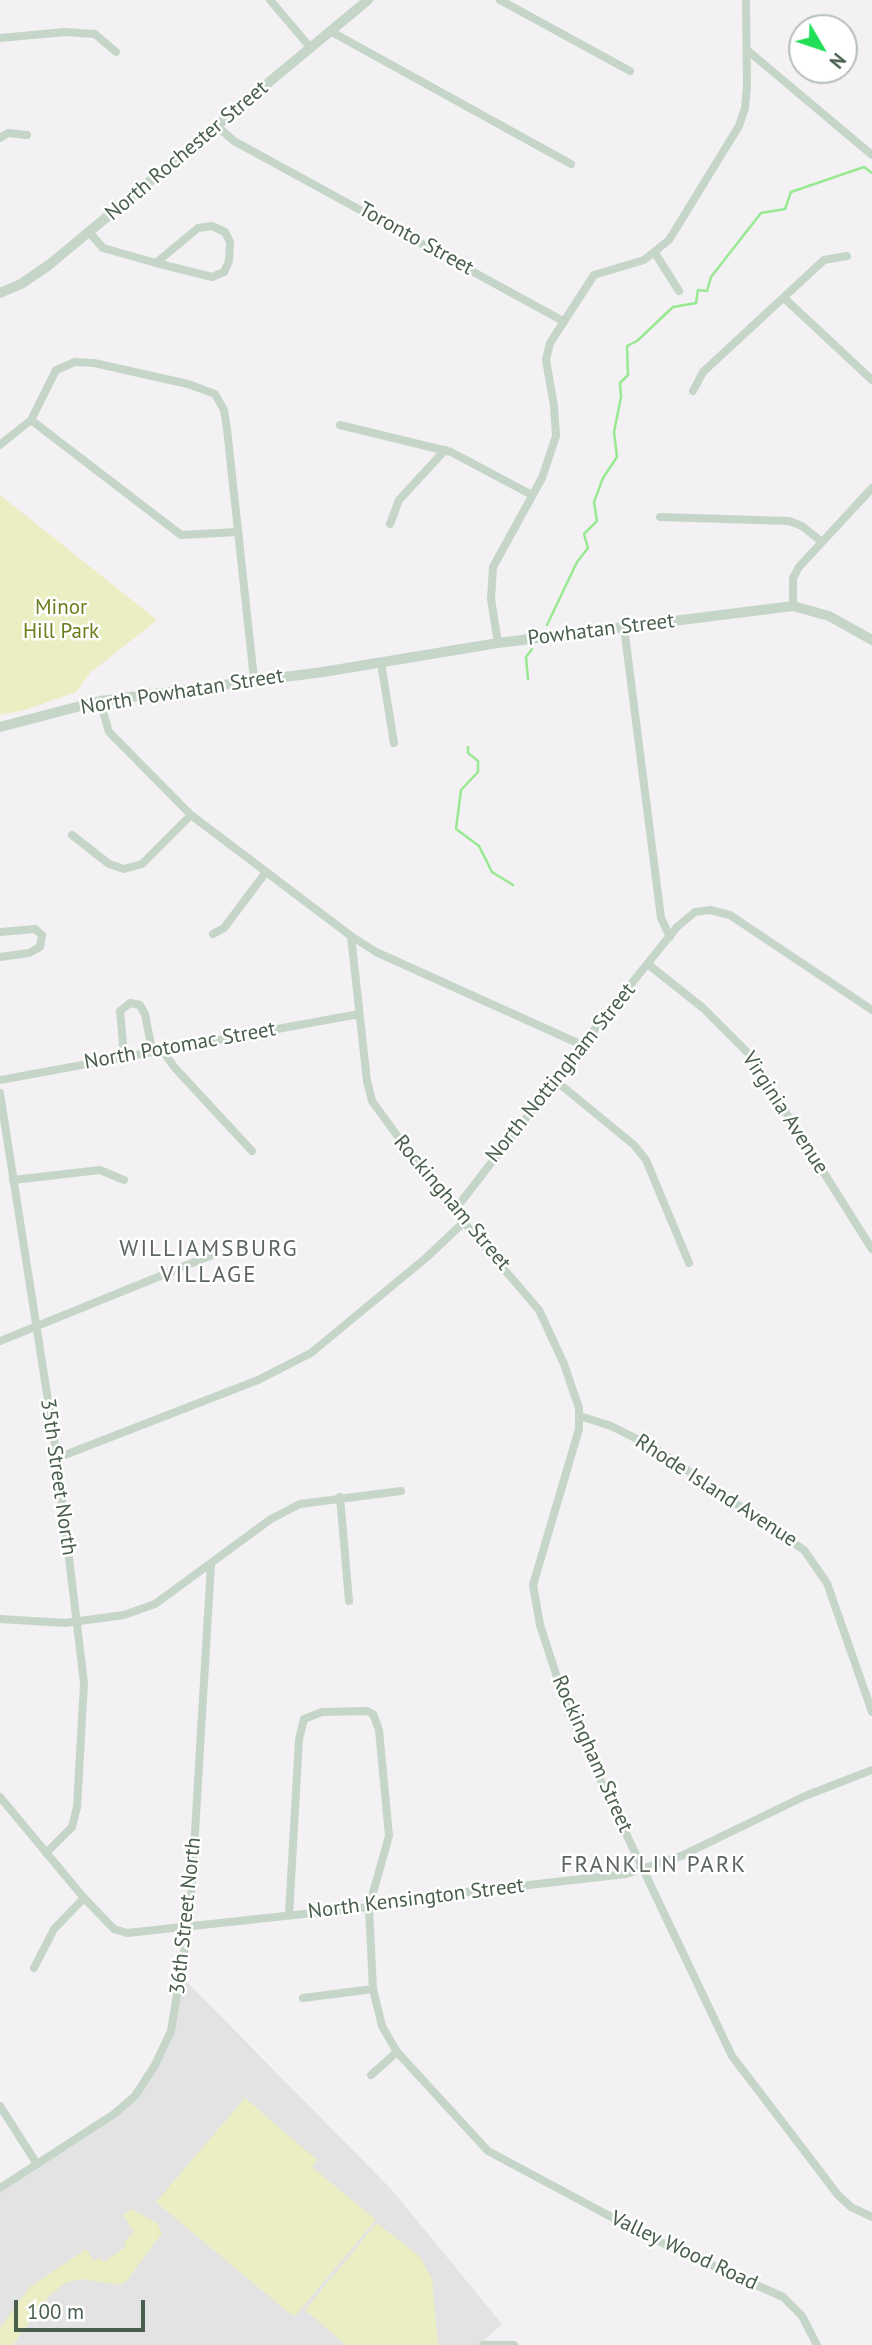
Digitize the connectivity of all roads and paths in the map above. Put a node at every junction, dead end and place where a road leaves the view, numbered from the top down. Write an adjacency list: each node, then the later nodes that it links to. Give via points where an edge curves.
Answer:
1 (270, 0): 7 (street)
2 (368, 0): 5 (street, North Rochester Street)
3 (500, 0): 10 (street)
4 (746, 0): 8 (street)
5 (330, 32): 7 (street, North Rochester Street); 15 (street)
6 (0, 38): 9 (street, via 95,34)
7 (310, 47): 11 (street, North Rochester Street)
8 (747, 50): 14 (street); 17 (street, via 746,108 739,126 675,233)
9 (116, 52)
10 (630, 71)
11 (217, 126): 16 (street, North Rochester Street); 23 (street, Toronto Street, via 234,141)
12 (27, 135): 13 (street, via 8,133)
13 (0, 138)
14 (872, 155)
15 (571, 164)
16 (89, 232): 19 (street, via 103,248); 21 (street, North Rochester Street, via 21,284)
17 (655, 253): 20 (street); 23 (street, via 594,275)
18 (847, 256): 22 (street, via 824,260)
19 (156, 263): 19 (street, via 212,277 223,272 229,261 230,242 225,232 212,226 198,228)
20 (679, 291)
21 (0, 293)
22 (784, 298): 24 (street); 25 (street, via 702,372)
23 (563, 321): 31 (street, via 546,360 556,422 553,450)
24 (872, 380)
25 (694, 391)
26 (31, 420): 28 (street); 34 (street, via 181,536); 34 (street, via 56,370 75,362 175,381 215,394 227,429)
27 (340, 425): 29 (street)
28 (0, 445)
29 (445, 450): 31 (street); 33 (street, via 398,500)
30 (872, 488): 35 (street)
31 (532, 495): 39 (street, via 493,567 491,591)
32 (660, 517): 35 (street, via 789,521)
33 (390, 524)
34 (237, 532): 42 (street)
35 (822, 542): 36 (street, via 794,574)
36 (793, 607): 37 (street, Powhatan Street); 38 (street, Powhatan Street, via 829,616)
37 (624, 627): 39 (street, Powhatan Street); 52 (street, via 661,918)
38 (872, 640)
39 (498, 643): 40 (street, Powhatan Street)
40 (381, 663): 41 (street, Powhatan Street); 45 (street)
41 (323, 672): 42 (street, North Powhatan Street)
42 (254, 679): 43 (street, North Powhatan Street)
43 (100, 701): 44 (street, North Powhatan Street); 46 (street, via 109,732)
44 (0, 727)
45 (394, 743)
46 (191, 815): 47 (street, via 142,864 124,869 109,864); 48 (street)
47 (72, 835)
48 (266, 873): 50 (street, via 224,928); 51 (street)
49 (0, 932): 53 (street, via 35,929 42,935 40,947 29,953)
50 (213, 934)
51 (351, 936): 56 (street, Rockingham Street); 57 (street, via 376,952)
52 (670, 937): 54 (street, North Nottingham Street); 55 (street, North Nottingham Street, via 695,912 722,912)
53 (0, 957)
54 (649, 965): 57 (street, North Nottingham Street); 69 (street, Virginia Avenue, via 703,1008 748,1054)
55 (872, 1010)
56 (359, 1014): 58 (street, North Potomac Street); 67 (street, Rockingham Street, via 367,1081 382,1117)
57 (582, 1045): 62 (street, North Nottingham Street)
58 (162, 1049): 59 (street, North Potomac Street); 64 (street)
59 (152, 1050): 60 (street, North Potomac Street); 60 (street, via 145,1014 140,1005 130,1003 120,1011)
60 (124, 1055): 61 (street, North Potomac Street)
61 (0, 1080)
62 (555, 1081): 67 (street, North Nottingham Street); 71 (street, via 646,1160)
63 (0, 1093): 65 (street, 35th Street North)
64 (252, 1151)
65 (13, 1180): 66 (street, via 100,1170); 72 (street, 35th Street North)
66 (124, 1180)
67 (454, 1211): 68 (street, Rockingham Street)
68 (464, 1222): 74 (street, Rockingham Street, via 539,1310 573,1388); 75 (street, via 311,1353 258,1380)
69 (872, 1249)
70 (212, 1255): 72 (street)
71 (689, 1263)
72 (35, 1326): 73 (street); 75 (street, 35th Street North)
73 (0, 1341)
74 (580, 1416): 82 (street, Rhode Island Avenue, via 653,1447 804,1550 827,1583); 86 (street, Rockingham Street, via 572,1456 536,1566 534,1597 569,1714)
75 (57, 1458): 81 (street, 35th Street North)
76 (401, 1491): 77 (street)
77 (340, 1497): 78 (street, via 300,1504 271,1519); 79 (street)
78 (211, 1564): 81 (street, via 155,1604 124,1615); 90 (street, 36th Street North)
79 (349, 1601)
80 (0, 1619): 81 (street)
81 (79, 1622): 85 (street, 35th Street North, via 84,1683 77,1807 72,1827)
82 (872, 1712)
83 (872, 1770): 86 (street, North Kensington Street)
84 (0, 1797): 85 (street, North Kensington Street)
85 (46, 1853): 87 (street, North Kensington Street)
86 (643, 1870): 88 (street, North Kensington Street); 99 (street, Rockingham Street, via 732,2056 838,2195)
87 (84, 1898): 90 (street, North Kensington Street, via 114,1929 127,1933); 91 (street, via 54,1928)
88 (369, 1907): 89 (street, North Kensington Street); 89 (street, Valley Wood Road, via 389,1836 379,1730 368,1711 322,1712 304,1719 299,1739); 92 (street, Valley Wood Road)
89 (289, 1915): 90 (street, North Kensington Street)
90 (188, 1928): 97 (street, 36th Street North, via 171,2031 155,2065 135,2096 114,2115)
91 (34, 1968)
92 (373, 1989): 93 (street); 94 (street, Valley Wood Road, via 382,2026)
93 (303, 1998)
94 (397, 2052): 95 (street); 102 (street, Valley Wood Road, via 479,2143 645,2235 783,2297 802,2316)
95 (371, 2075)
96 (0, 2106): 97 (street)
97 (37, 2164): 98 (street, 36th Street North)
98 (0, 2188)
99 (872, 2217)
100 (483, 2345): 101 (street)
101 (514, 2345)
102 (817, 2345)

